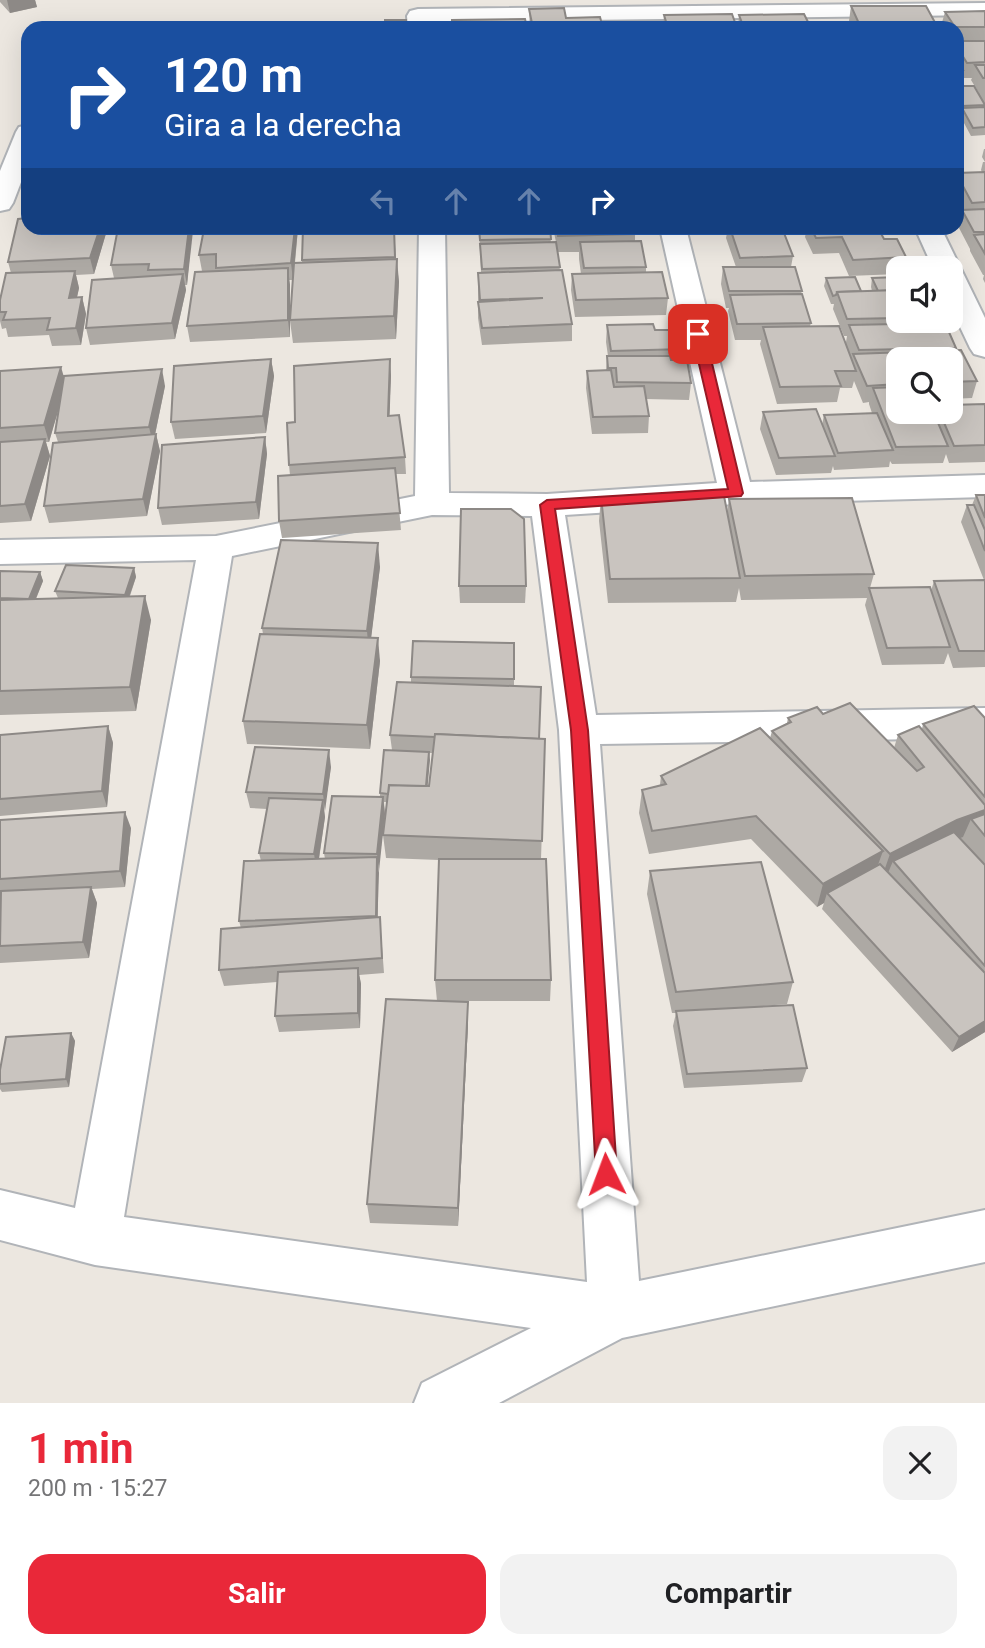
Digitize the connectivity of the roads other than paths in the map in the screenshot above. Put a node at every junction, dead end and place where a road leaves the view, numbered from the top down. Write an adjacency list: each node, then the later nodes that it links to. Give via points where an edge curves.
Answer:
1 (985, 9): 2 (street)
2 (829, 20): 4 (street)
3 (418, 21): 4 (street, via 418,16)
4 (625, 21)
5 (21, 157): 6 (street)
6 (6, 210)
7 (432, 235): 15 (street)
8 (675, 235): 14 (street)
9 (931, 235): 10 (street)
10 (941, 256)
11 (963, 302): 12 (street)
12 (985, 348)
13 (985, 486): 14 (street)
14 (736, 493): 16 (street)
15 (432, 504): 16 (street); 17 (street)
16 (547, 505): 20 (street)
17 (216, 548): 18 (street); 23 (street)
18 (0, 552)
19 (985, 723): 20 (street)
20 (579, 730): 24 (street)
21 (0, 1215): 23 (street)
22 (985, 1236): 24 (street)
23 (94, 1239): 24 (street)
24 (615, 1313): 25 (street)
25 (442, 1403)

